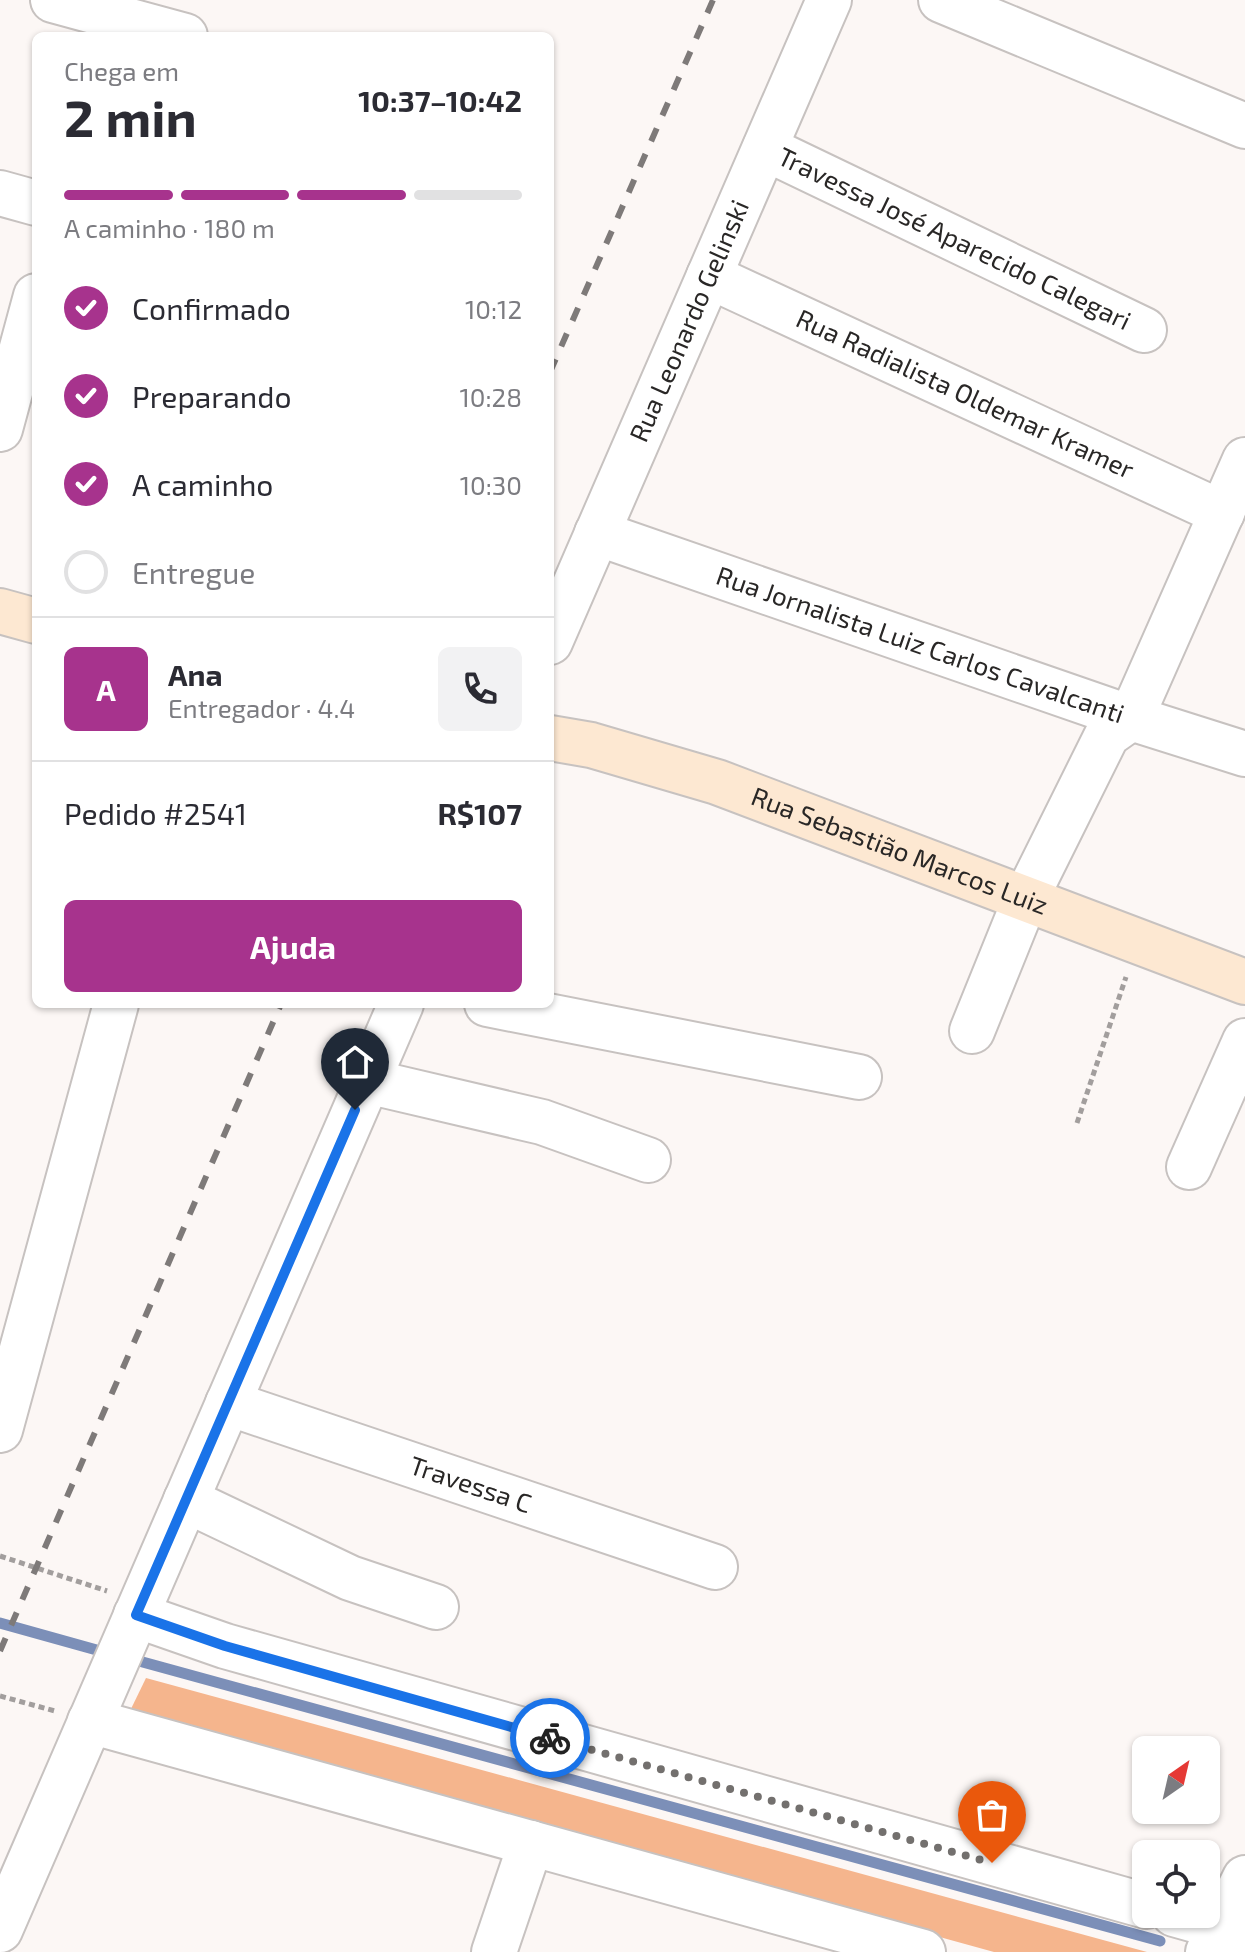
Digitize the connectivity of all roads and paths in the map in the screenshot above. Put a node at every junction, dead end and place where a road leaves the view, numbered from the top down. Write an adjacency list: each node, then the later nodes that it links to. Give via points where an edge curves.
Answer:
1 (53, 0): 4 (street)
2 (829, 0): 6 (street, Rua Leonardo Gelinski)
3 (941, 0): 5 (street)
4 (170, 32)
5 (1245, 126)
6 (765, 148): 9 (street, Rua Leonardo Gelinski); 11 (street, Travessa José Aparecido Calegari)
7 (0, 193): 8 (street)
8 (32, 202)
9 (709, 276): 14 (street, Rua Radialista Oldemar Kramer); 15 (street, Rua Leonardo Gelinski)
10 (32, 311): 12 (street)
11 (1144, 330)
12 (0, 429)
13 (1244, 465): 14 (street)
14 (1222, 513): 19 (street)
15 (597, 533): 18 (street, Rua Leonardo Gelinski); 19 (street, Rua Jornalista Luiz Carlos Cavalcanti)
16 (0, 611): 17 (main road)
17 (32, 620)
18 (554, 633)
19 (1131, 718): 21 (street, Rua Jornalista Luiz Carlos Cavalcanti); 22 (street, via 1107,735)
20 (554, 739): 22 (main road, Rua Sebastião Marcos Luiz, via 717,782)
21 (1245, 754)
22 (1025, 900): 23 (main road, Rua Sebastião Marcos Luiz); 28 (street)
23 (1137, 942): 24 (main road, Rua Sebastião Marcos Luiz); 32 (path)
24 (1245, 982)
25 (115, 1008): 36 (street)
26 (399, 1008): 31 (street)
27 (507, 1008): 30 (street)
28 (972, 1031)
29 (1245, 1041): 34 (street)
30 (859, 1077)
31 (367, 1081): 33 (street, via 542,1122); 35 (street)
32 (1077, 1123)
33 (648, 1160)
34 (1189, 1167)
35 (228, 1403): 37 (street); 39 (street, Travessa C)
36 (0, 1430)
37 (186, 1500): 40 (street, via 337,1573); 41 (street)
38 (0, 1556): 41 (path)
39 (715, 1567)
40 (436, 1607)
41 (136, 1616): 43 (street); 46 (street, via 225,1646)
42 (0, 1696): 43 (path)
43 (97, 1705): 44 (street); 48 (street)
44 (531, 1843): 50 (street); 51 (street)
45 (1245, 1878): 49 (street)
46 (1132, 1902)
47 (1204, 1928): 49 (street)
48 (0, 1930)
49 (1225, 1938)
50 (494, 1952)
51 (923, 1952)

